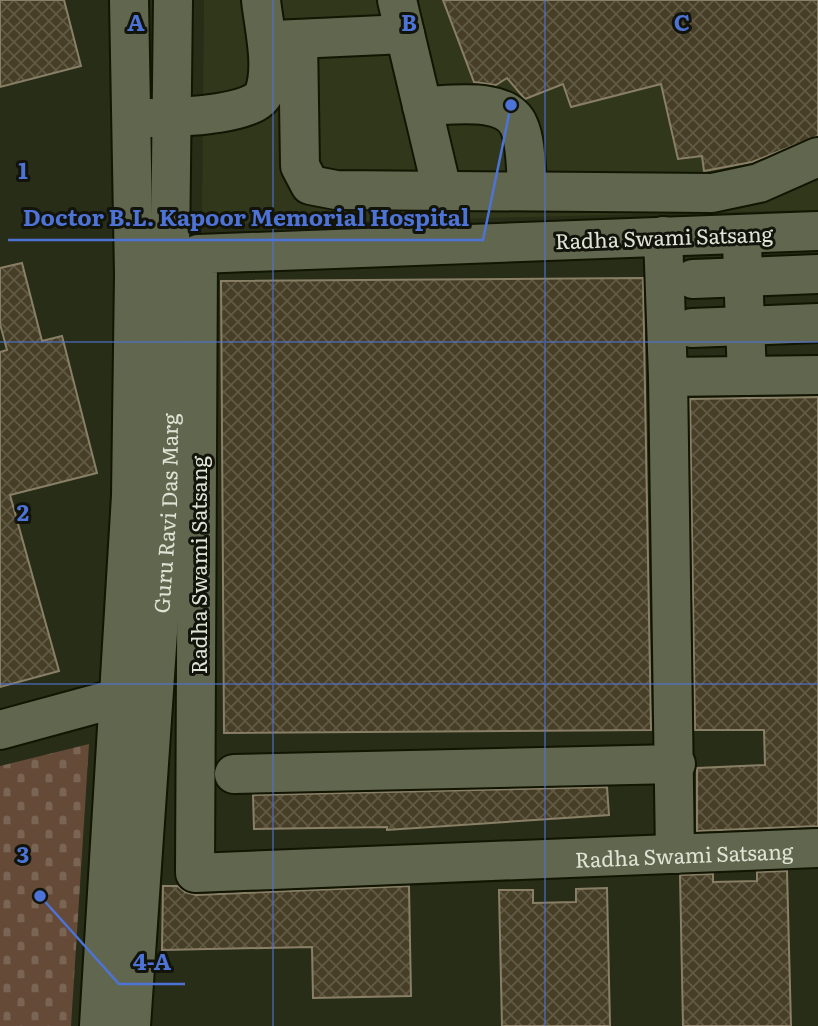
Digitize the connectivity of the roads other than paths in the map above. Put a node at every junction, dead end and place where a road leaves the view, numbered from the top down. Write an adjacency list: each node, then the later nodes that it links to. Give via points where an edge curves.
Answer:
1 (129, 0): 8 (street, Guru Ravi Das Marg)
2 (173, 0): 7 (street, Guru Ravi Das Marg)
3 (261, 0): 5 (street)
4 (401, 17): 5 (street); 6 (street)
5 (281, 40): 7 (street, via 263,96 248,108); 10 (street, via 300,166 310,185 336,190)
6 (422, 106): 10 (street); 11 (street, via 487,106 508,111 519,126)
7 (174, 117): 8 (street); 15 (street, Guru Ravi Das Marg)
8 (131, 118): 16 (street, Guru Ravi Das Marg)
9 (818, 157): 11 (street, via 759,183 712,193)
10 (442, 190): 11 (street)
11 (528, 191)
12 (818, 231): 13 (street, Radha Swami Satsang)
13 (663, 236): 15 (street, Radha Swami Satsang, via 198,254); 24 (street)
14 (743, 261): 17 (street); 18 (street); 20 (street)
15 (185, 272): 16 (street); 30 (street, Radha Swami Satsang, via 195,873); 32 (street, Guru Ravi Das Marg)
16 (134, 274): 25 (street, Guru Ravi Das Marg, via 131,496)
17 (818, 274)
18 (693, 279)
19 (818, 323): 20 (street)
20 (745, 327): 21 (street); 23 (street)
21 (692, 328)
22 (818, 375): 23 (street)
23 (747, 376): 24 (street)
24 (668, 377): 27 (street)
25 (121, 697): 26 (street); 31 (street, Guru Ravi Das Marg)
26 (0, 730)
27 (676, 764): 28 (street); 30 (street)
28 (234, 775)
29 (808, 850): 30 (street, Radha Swami Satsang)
30 (676, 854)
31 (99, 1026)
32 (131, 1026)

